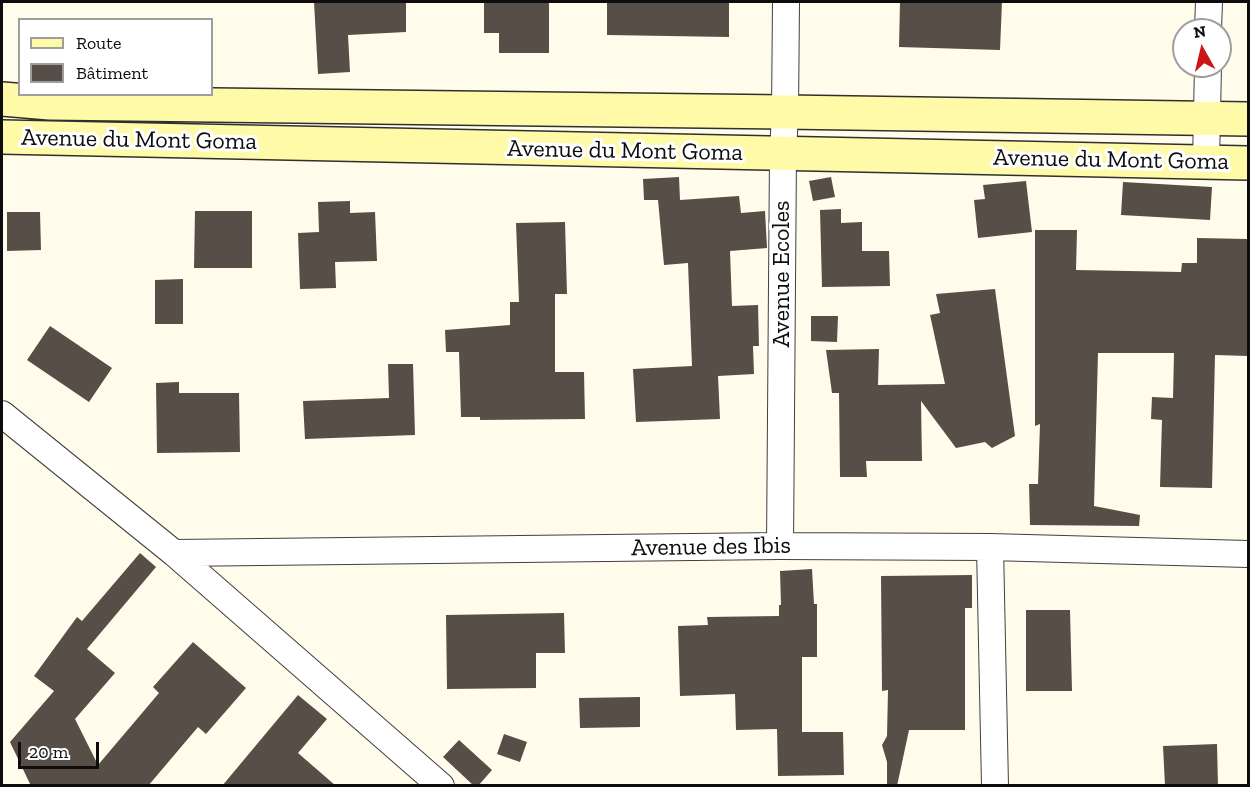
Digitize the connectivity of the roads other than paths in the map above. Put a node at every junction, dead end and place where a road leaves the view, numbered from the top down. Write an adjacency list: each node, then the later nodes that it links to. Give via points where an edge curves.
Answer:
1 (786, 2): 7 (street, Avenue Ecoles)
2 (1209, 2): 3 (street)
3 (1208, 18)
4 (1208, 78): 9 (street)
5 (2, 99): 6 (street, via 50,103)
6 (576, 109): 7 (street); 12 (street)
7 (785, 112): 8 (street); 13 (street, Avenue Ecoles)
8 (1020, 115): 9 (street); 14 (street)
9 (1207, 118): 10 (street); 15 (street)
10 (1248, 119)
11 (2, 137): 12 (street, Avenue du Mont Goma)
12 (575, 149): 13 (street, Avenue du Mont Goma)
13 (783, 154): 14 (street, Avenue du Mont Goma); 18 (street, Avenue Ecoles)
14 (1019, 158): 15 (street, Avenue du Mont Goma)
15 (1206, 162): 16 (street, Avenue du Mont Goma)
16 (1248, 163)
17 (2, 414): 20 (street)
18 (780, 546): 19 (street, Avenue des Ibis); 20 (street, Avenue des Ibis)
19 (990, 547): 21 (street, Avenue des Ibis); 23 (street)
20 (174, 553): 22 (street)
21 (1248, 554)
22 (441, 786)
23 (995, 786)

